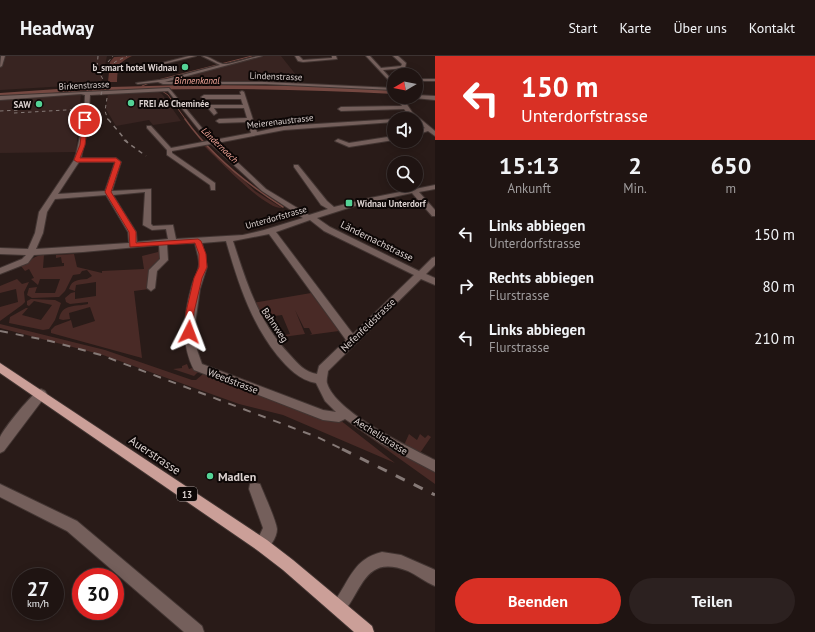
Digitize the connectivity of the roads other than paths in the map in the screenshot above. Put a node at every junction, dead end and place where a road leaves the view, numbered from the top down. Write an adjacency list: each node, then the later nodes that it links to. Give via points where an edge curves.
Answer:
1 (194, 56): 9 (street)
2 (204, 56): 10 (street)
3 (260, 56): 10 (street)
4 (297, 56): 5 (street, via 304,61 335,59)
5 (334, 56)
6 (368, 56): 12 (street)
7 (395, 56): 12 (street, via 404,64 403,67)
8 (2, 58): 11 (street)
9 (164, 63)
10 (221, 64): 16 (street)
11 (0, 66)
12 (379, 69): 13 (street)
13 (387, 77)
14 (423, 80): 15 (street)
15 (435, 80)
16 (158, 81): 17 (street); 18 (street, Lindenstrasse)
17 (138, 83)
18 (387, 89)
19 (168, 90): 21 (street, Birkenstrasse); 44 (street, Ländernachstrasse)
20 (298, 91): 22 (street)
21 (87, 94): 25 (street, Birkenstrasse); 46 (street, via 84,137)
22 (387, 95)
23 (204, 97): 28 (street, via 243,94)
24 (423, 97): 26 (street)
25 (0, 98)
26 (435, 98)
27 (404, 104): 29 (street)
28 (246, 106): 32 (street, via 210,107); 33 (street)
29 (405, 107): 30 (street); 31 (street)
30 (341, 109)
31 (410, 112)
32 (214, 113)
33 (251, 120): 34 (street); 40 (street)
34 (219, 121)
35 (387, 121): 40 (street, Meierenaustrasse)
36 (423, 124): 38 (street)
37 (149, 127): 45 (street)
38 (428, 129): 39 (street); 41 (street)
39 (423, 131)
40 (254, 132): 44 (street, Meierenaustrasse)
41 (435, 133)
42 (387, 139): 43 (street, via 348,145)
43 (338, 141)
44 (207, 142): 45 (street, Meierenaustrasse); 57 (street, Ländernachstrasse, via 264,190)
45 (170, 150): 49 (street, via 169,154 213,184)
46 (77, 160): 51 (street, via 118,162); 54 (street)
47 (296, 166): 55 (street, via 324,203)
48 (435, 187): 50 (street, Unterdorfstrasse)
49 (213, 189)
50 (423, 189)
51 (108, 192): 54 (street); 61 (street, via 149,190 148,225 152,228 170,226); 62 (street, via 132,232)
52 (409, 192): 55 (street, Unterdorfstrasse)
53 (415, 192): 56 (street)
54 (52, 197): 64 (street, via 43,212)
55 (333, 210): 57 (street, Unterdorfstrasse)
56 (435, 214)
57 (309, 218): 58 (street, Unterdorfstrasse); 67 (street, Ländernachstrasse)
58 (271, 231): 59 (street, Unterdorfstrasse); 70 (street)
59 (230, 239): 60 (street, Unterdorfstrasse); 72 (street, Bahnweg, via 246,293 262,329 299,372 310,378)
60 (198, 241): 61 (street, Unterdorfstrasse); 74 (street, Weedstrasse, via 203,267 190,312 189,332 198,367 323,415 339,417)
61 (168, 242): 62 (street, Unterdorfstrasse); 69 (street, via 164,260 153,270)
62 (133, 246): 64 (street, Unterdorfstrasse)
63 (0, 251): 64 (street, Unterdorfstrasse)
64 (32, 253): 66 (street, via 25,261)
65 (435, 260): 67 (street, Nefenfeldstrasse)
66 (0, 271)
67 (420, 275): 68 (street, Ländernachstrasse); 70 (street, Nefenfeldstrasse)
68 (435, 282)
69 (151, 288)
70 (353, 340): 72 (street, Nefenfeldstrasse, via 323,369)
71 (0, 367): 73 (main road, Auerstrasse / 13)
72 (320, 379): 74 (street, Aechelistrasse, via 327,396)
73 (41, 394): 75 (street); 79 (main road, Auerstrasse / 13)
74 (346, 413): 76 (street, Aechelistrasse, via 384,440)
75 (0, 447)
76 (435, 466)
77 (255, 489): 79 (street, via 270,528)
78 (0, 490): 82 (street, via 72,526)
79 (262, 545): 81 (main road, Auerstrasse / 13)
80 (435, 579): 81 (street, via 398,560 378,560 366,566)
81 (338, 607): 83 (main road, Auerstrasse / 13)
82 (196, 632)
83 (366, 632)

